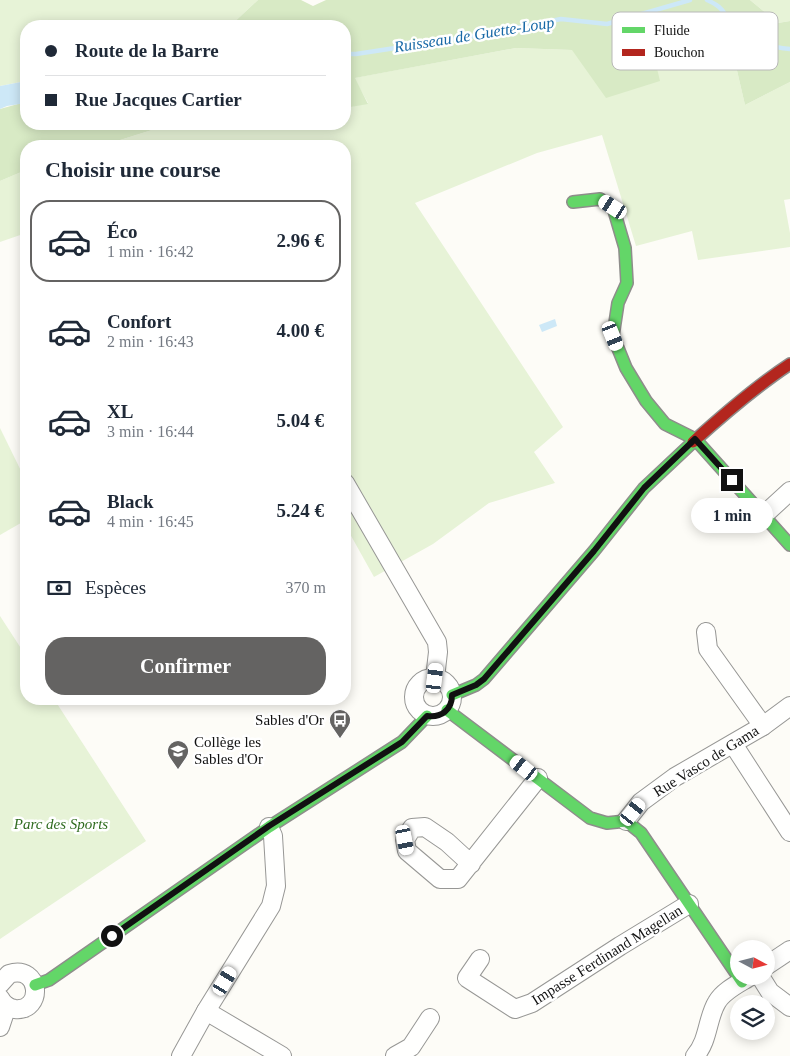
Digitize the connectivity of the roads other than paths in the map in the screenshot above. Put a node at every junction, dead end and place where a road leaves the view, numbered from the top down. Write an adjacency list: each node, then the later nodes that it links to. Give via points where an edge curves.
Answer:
1 (573, 202): 3 (street, via 600,199 613,207 625,248 627,283 618,303 613,336 626,368 646,401 665,424)
2 (790, 364): 3 (street)
3 (695, 439): 6 (street); 10 (street, via 644,488 484,679)
4 (790, 492): 6 (street)
5 (351, 493): 9 (street, via 437,642)
6 (764, 515): 7 (street)
7 (790, 545)
8 (706, 632): 13 (street, via 708,650)
9 (435, 678): 10 (street, via 446,684); 12 (street, via 422,682 414,693 417,708)
10 (450, 703): 12 (street, via 438,716); 15 (street)
11 (790, 706): 13 (street, Rue Vasco de Gama)
12 (427, 716): 17 (street, via 402,742)
13 (763, 726): 14 (street, Rue Vasco de Gama)
14 (733, 744): 16 (street, Rue Vasco de Gama, via 675,777 641,802); 18 (street)
15 (538, 778): 16 (street, via 590,818 607,823); 19 (street)
16 (626, 821): 20 (street, via 641,833)
17 (269, 826): 28 (street, via 50,980); 31 (street, via 274,836 276,886 271,906)
18 (790, 832)
19 (471, 864)
20 (689, 904): 22 (street); 23 (street, Impasse Ferdinand Magellan, via 532,1003 515,1008 467,978)
21 (790, 950): 24 (street)
22 (730, 958)
23 (480, 959)
24 (775, 960)
25 (0, 984): 28 (street, via 6,976 19,972 29,976)
26 (737, 985): 37 (street, via 717,1002 703,1045)
27 (766, 985): 30 (street)
28 (34, 986): 29 (street, via 34,997 27,1006 17,1009)
29 (4, 1002): 33 (street)
30 (790, 1007)
31 (206, 1011): 34 (street); 35 (street)
32 (430, 1018): 36 (street, via 411,1047)
33 (0, 1027)
34 (181, 1056)
35 (282, 1056)
36 (395, 1056)
37 (695, 1056)

